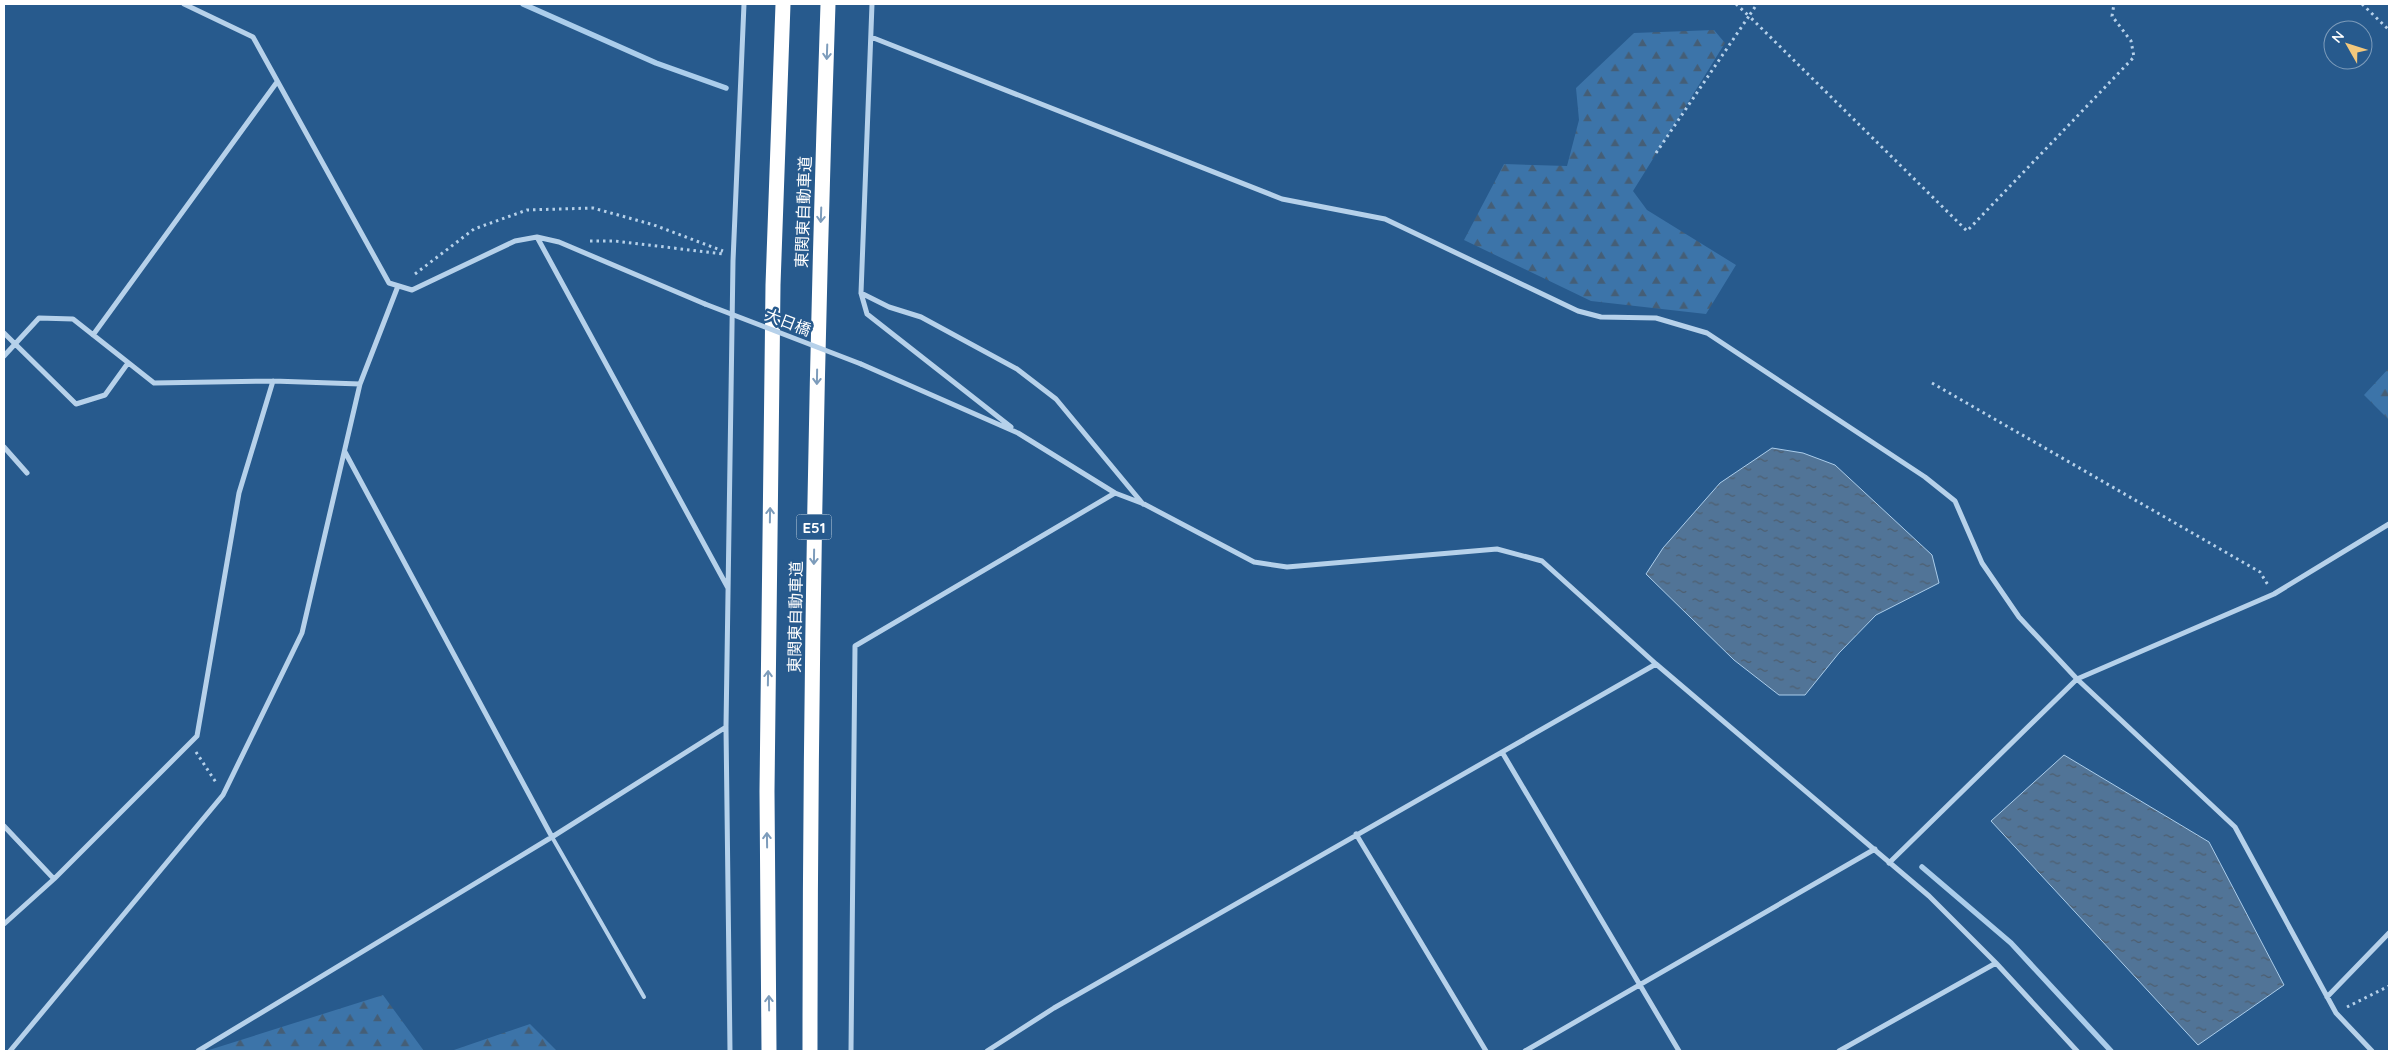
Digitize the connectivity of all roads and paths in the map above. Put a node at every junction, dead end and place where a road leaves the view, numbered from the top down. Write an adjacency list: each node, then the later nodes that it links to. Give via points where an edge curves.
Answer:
1 (184, 4): 13 (street, via 252,37)
2 (744, 4): 17 (street)
3 (783, 4): 60 (highway, 東関東自動車道, one-way to 3, via 767,791 773,286)
4 (828, 4): 61 (highway, 東関東自動車道 / E51, one-way to 61, via 818,288 810,783)
5 (872, 4): 12 (street)
6 (1736, 4): 10 (path)
7 (1757, 4): 10 (path)
8 (2114, 4): 10 (path, via 2112,16 2131,41 2134,57 1967,231)
9 (2362, 4): 11 (path)
10 (1749, 16): 14 (path)
11 (2389, 30)
12 (871, 37): 19 (street); 38 (street, via 1282,199 1385,220 1578,311 1601,317 1656,318 1707,333 1945,491 1955,501 1982,563 2019,617)
13 (277, 82): 18 (street, via 389,283); 21 (street)
14 (1656, 153)
15 (538, 237): 18 (street, via 515,241 412,290); 28 (street, 大日橋, bridge, via 558,242 705,304 861,364); 35 (street)
16 (587, 241): 17 (path, via 615,241)
17 (733, 255): 35 (street)
18 (398, 286): 27 (street)
19 (861, 293): 28 (street, via 867,314); 33 (street, via 889,307 921,317 1025,375 1056,398)
20 (4, 333): 22 (street)
21 (93, 334): 22 (street, via 74,319 39,318); 24 (street)
22 (14, 344): 23 (street); 24 (street, via 76,404 105,395)
23 (4, 356)
24 (128, 362): 25 (street, via 154,384)
25 (273, 381): 27 (street); 40 (street, via 239,493 197,736)
26 (1932, 383): 36 (path, via 2260,572)
27 (360, 384): 30 (street)
28 (1018, 433): 32 (street)
29 (4, 447): 31 (street)
30 (345, 452): 42 (street, via 302,633); 45 (street)
31 (27, 472)
32 (1115, 493): 33 (street); 62 (street, via 855,646)
33 (1144, 504): 37 (street, via 1254,562 1287,567 1497,549 1542,561)
34 (2389, 524): 36 (street)
35 (728, 588): 39 (street)
36 (2274, 594): 38 (street)
37 (1656, 664): 41 (street); 46 (street)
38 (2077, 679): 47 (street); 55 (street, via 2235,828)
39 (726, 727): 45 (street); 59 (street)
40 (190, 743): 42 (path); 48 (street)
41 (1502, 752): 44 (street); 52 (street)
42 (224, 795): 57 (street)
43 (4, 826): 48 (street)
44 (1356, 834): 63 (street, via 1054,1008); 64 (street)
45 (552, 837): 54 (lane); 58 (street)
46 (1875, 849): 47 (street); 52 (street)
47 (1889, 863): 51 (street, via 1929,896)
48 (54, 880): 49 (street)
49 (4, 924)
50 (2389, 933): 55 (street)
51 (1996, 963): 67 (street); 68 (street)
52 (1639, 986): 65 (street); 66 (street)
53 (2389, 986): 56 (path)
54 (644, 997)
55 (2327, 997): 56 (street)
56 (2336, 1013): 69 (street)
57 (10, 1051)
58 (198, 1051)
59 (730, 1051)
60 (769, 1051)
61 (810, 1051)
62 (851, 1051)
63 (987, 1051)
64 (1486, 1051)
65 (1525, 1051)
66 (1678, 1051)
67 (1839, 1051)
68 (2077, 1051)
69 (2372, 1051)

